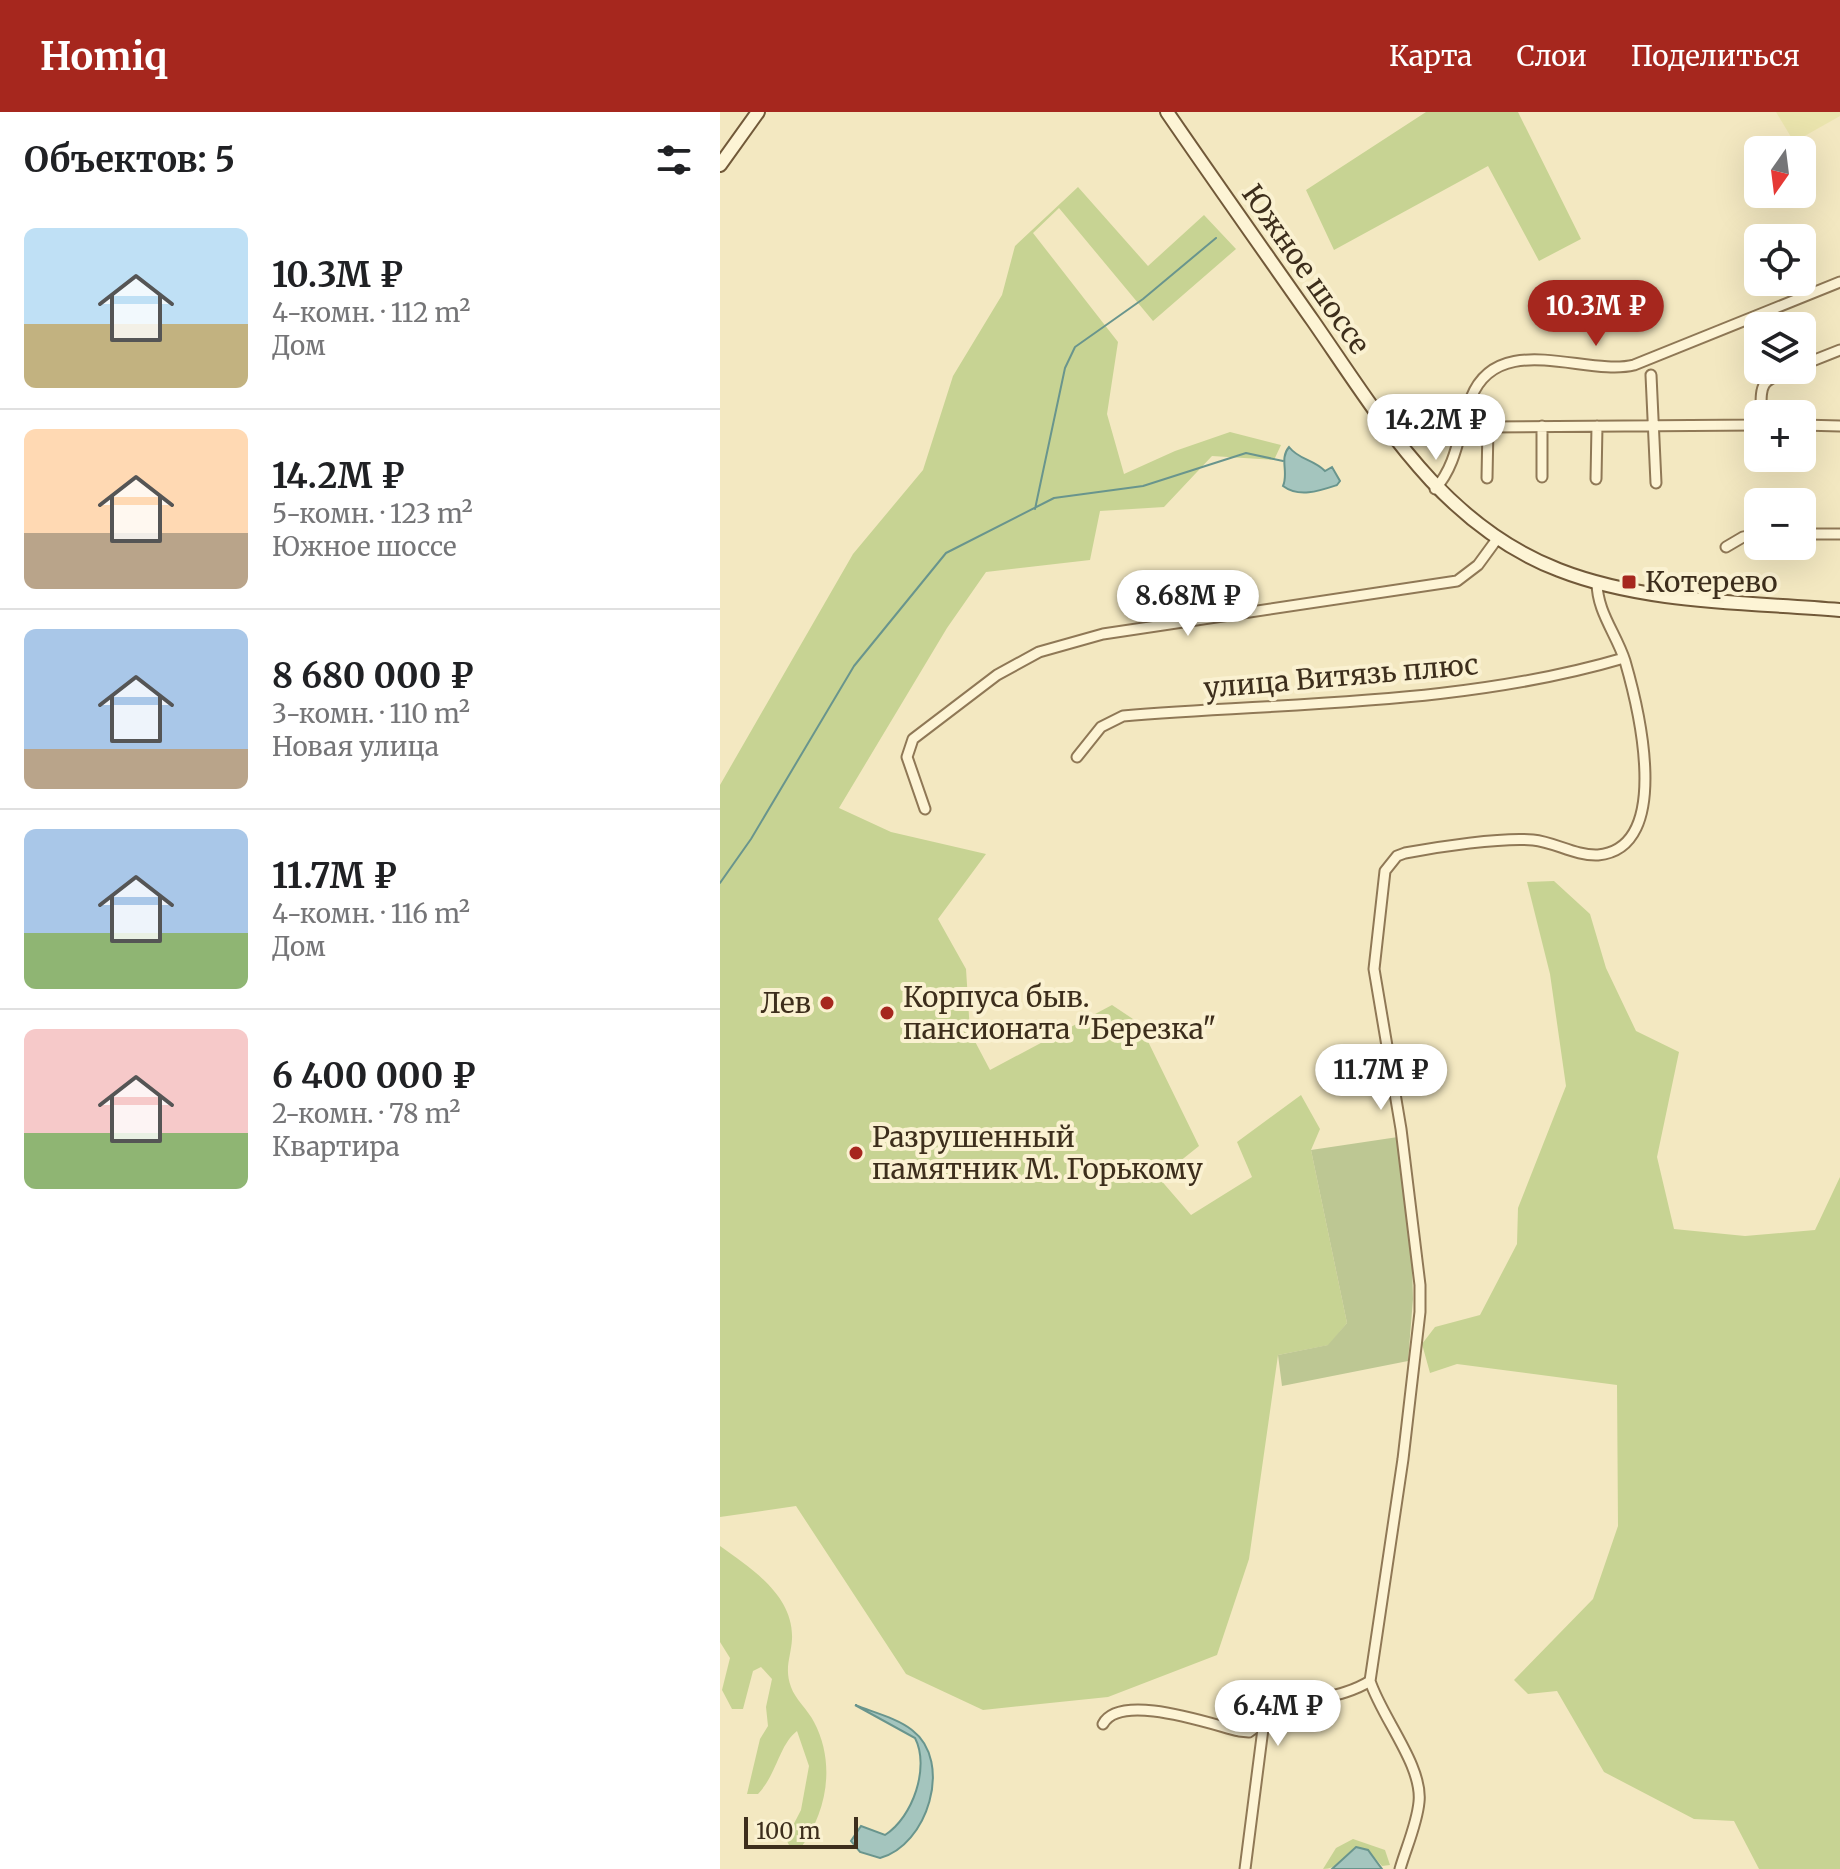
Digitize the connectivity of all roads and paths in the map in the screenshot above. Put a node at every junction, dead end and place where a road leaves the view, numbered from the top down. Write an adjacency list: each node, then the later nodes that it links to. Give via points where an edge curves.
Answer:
1 (758, 112): 3 (main road)
2 (1167, 112): 18 (main road, Южное шоссе)
3 (720, 165)
4 (1840, 282): 18 (street, via 1634,365 1611,368 1551,359 1502,367 1474,391 1448,475)
5 (1840, 350): 6 (street)
6 (1816, 359)
7 (1651, 375): 12 (street)
8 (1744, 425): 12 (street)
9 (1816, 425): 13 (street)
10 (1542, 426): 11 (street); 14 (street); 15 (street, via 1488,427)
11 (1597, 426): 12 (street); 16 (street)
12 (1653, 426): 17 (street)
13 (1840, 426)
14 (1542, 477)
15 (1487, 478)
16 (1596, 479)
17 (1656, 483)
18 (1435, 489): 22 (main road, Южное шоссе)
19 (1816, 534): 20 (street)
20 (1840, 534)
21 (1744, 537): 23 (street)
22 (1497, 539): 24 (main road, Южное шоссе, via 1544,564); 28 (street, via 1478,565 1457,581 1103,634 1039,652 997,675 913,739 907,757)
23 (1726, 547)
24 (1597, 582): 25 (main road, Южное шоссе, via 1670,595); 26 (street, via 1599,607)
25 (1840, 610)
26 (1624, 658): 27 (street, улица Витязь плюс, via 1545,678 1371,701 1123,716 1101,727); 29 (street, via 1642,738 1644,808 1629,838 1616,850 1588,855 1533,840 1426,849 1397,856 1385,871 1374,969 1401,1129 1420,1312)
27 (1077, 757)
28 (925, 809)
29 (1370, 1681): 30 (street, via 1342,1696 1285,1708); 33 (street, via 1418,1780 1419,1805)
30 (1264, 1721): 31 (street, via 1249,1732 1239,1731 1143,1708 1112,1714); 32 (street)
31 (1103, 1724)
32 (1245, 1869)
33 (1400, 1869)

